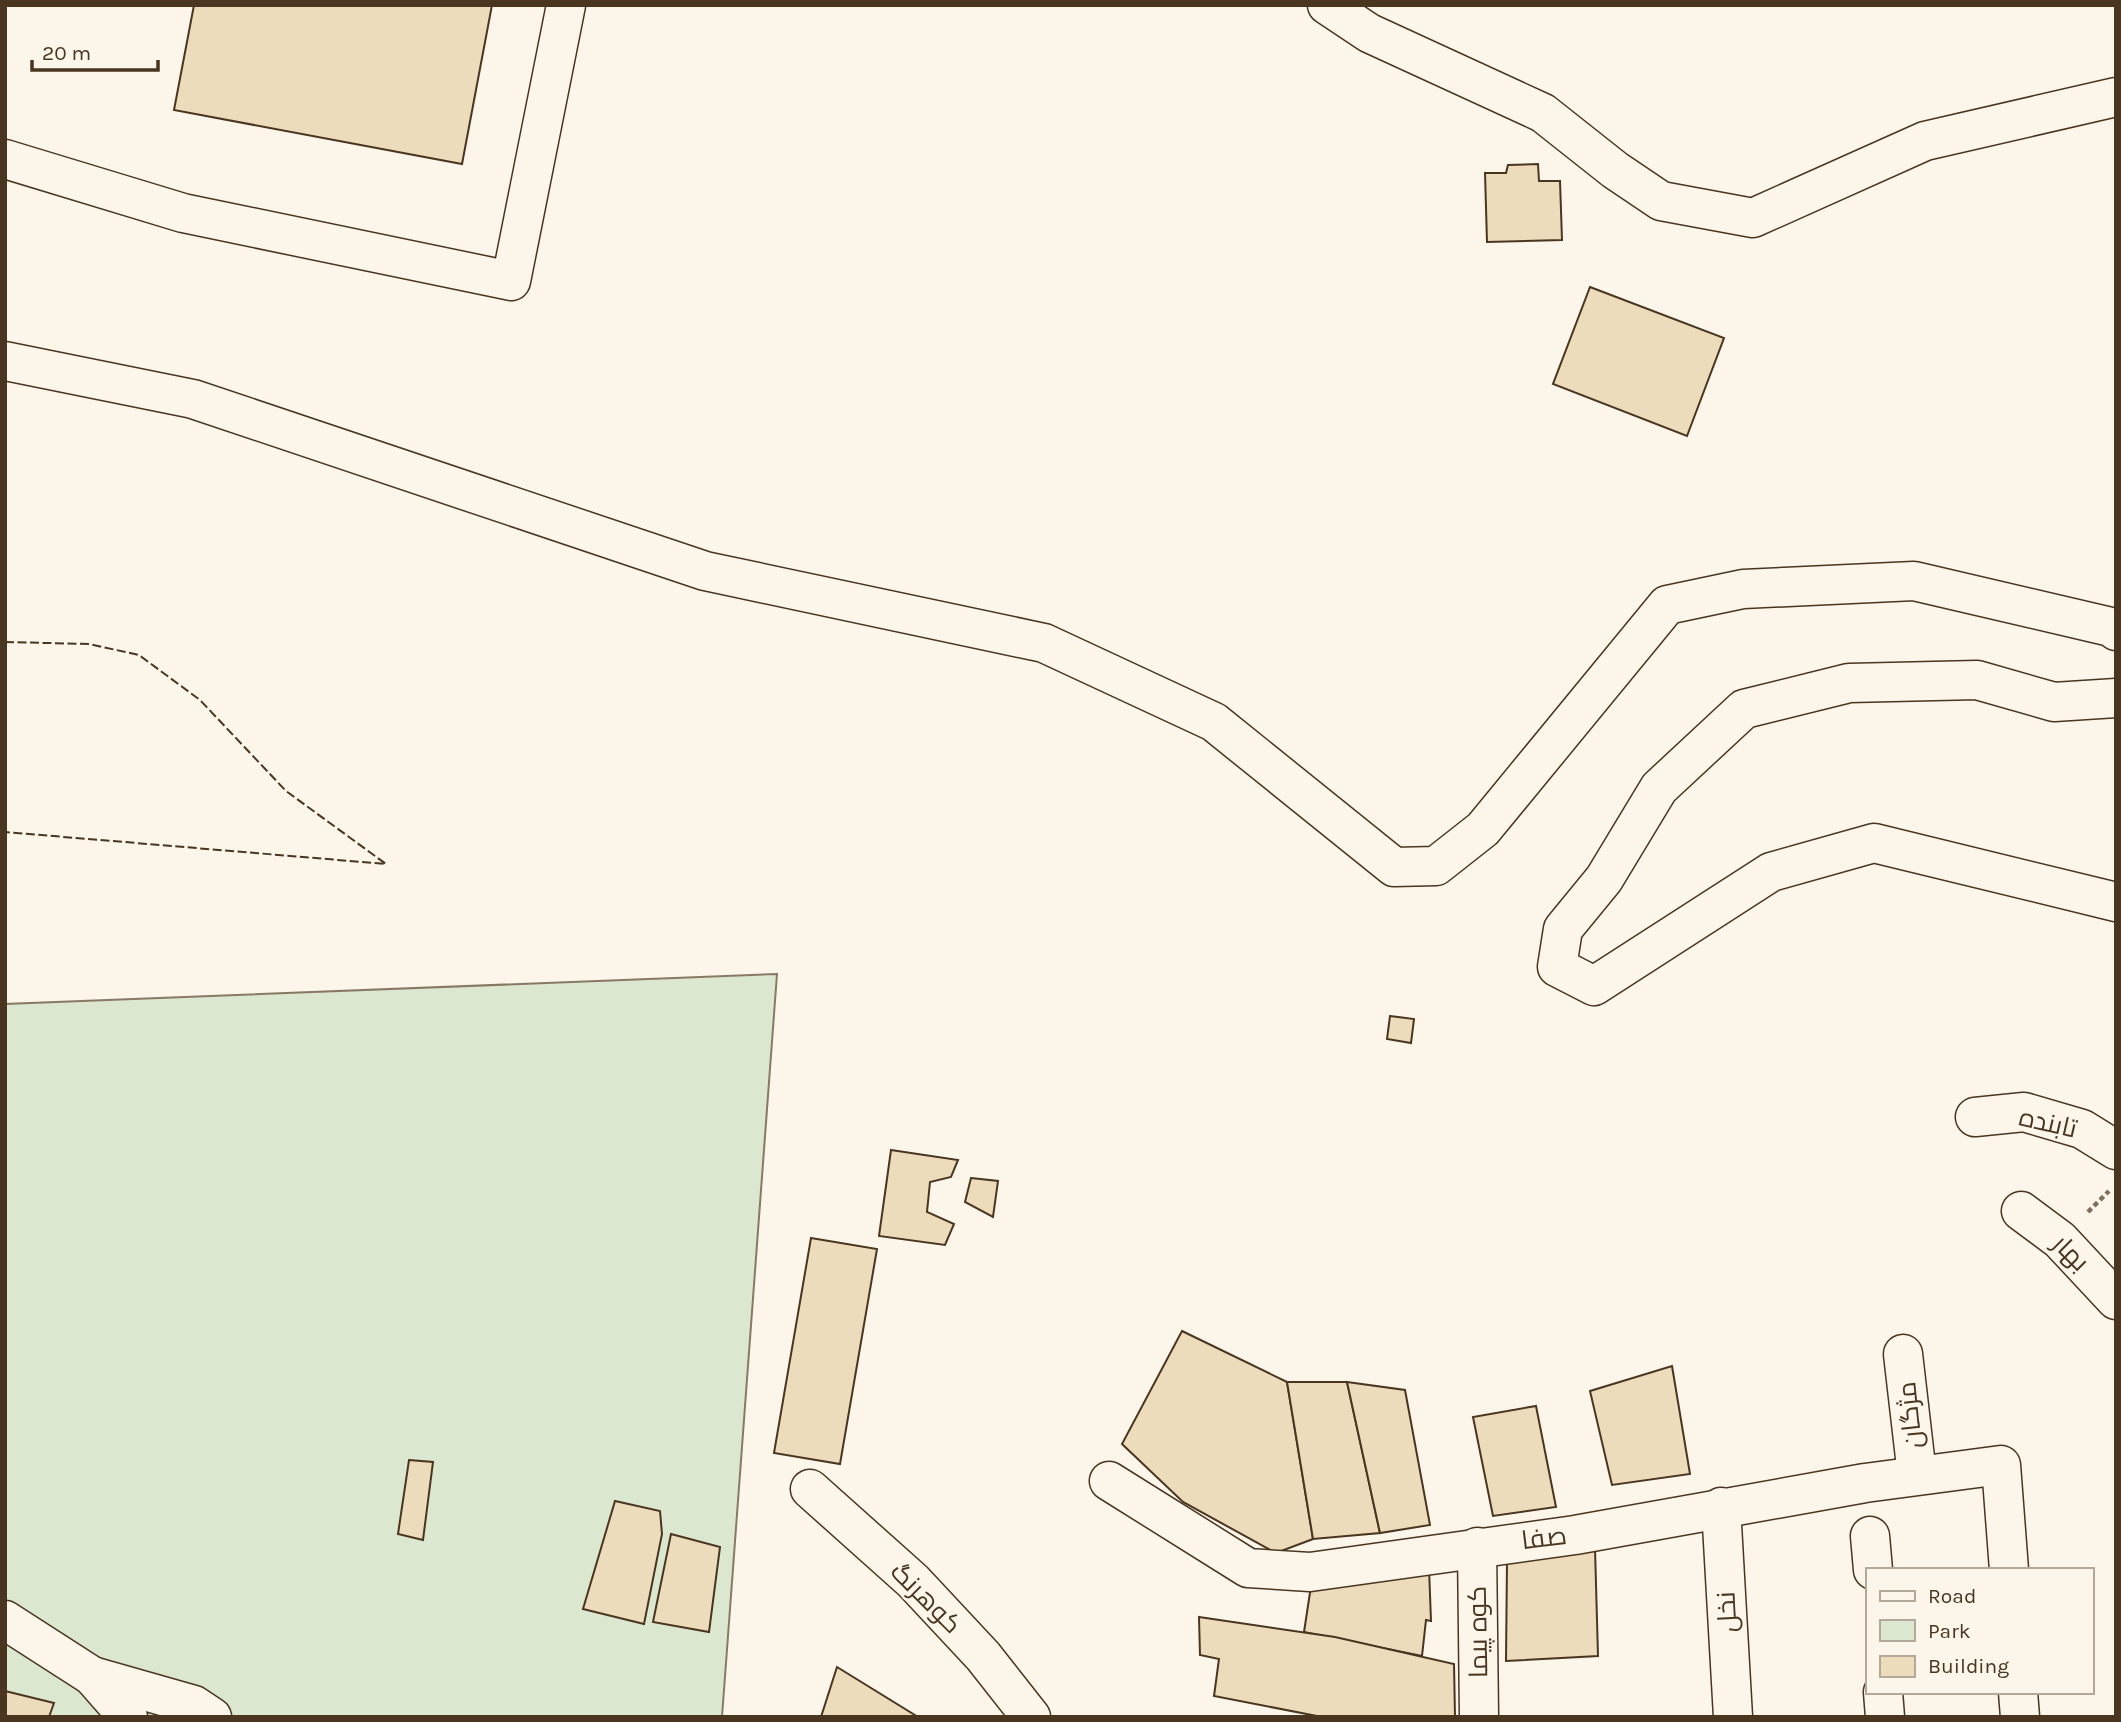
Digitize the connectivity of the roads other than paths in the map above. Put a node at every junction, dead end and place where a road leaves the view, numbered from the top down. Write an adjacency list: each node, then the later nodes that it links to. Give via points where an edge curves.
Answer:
1 (566, 5): 4 (street, via 511,281 183,213)
2 (1327, 5): 3 (street, via 1369,33 1543,114 1661,201 1753,218 1925,141)
3 (2116, 97)
4 (5, 159)
5 (5, 361): 6 (street, via 192,399 705,571 1044,643 1214,722 1394,867 1436,866 1483,829 1667,606 1743,589 1914,581)
6 (2116, 631)
7 (2116, 698): 8 (street, via 2054,702 1977,680 1849,683 1744,709 1659,788 1604,879 1563,929 1557,967 1594,986 1771,872 1874,843)
8 (2116, 902)
9 (1975, 1117): 10 (street, تابنده, via 2024,1112 2082,1129)
10 (2116, 1150)
11 (2021, 1212): 12 (street, بهار, via 2060,1240)
12 (2116, 1300)
13 (1903, 1354): 14 (street, مژگان)
14 (1917, 1475): 17 (street, صفا); 19 (street, صفا, via 2001,1465)
15 (1109, 1481): 18 (street, صفا, via 1248,1568 1310,1572)
16 (810, 1489): 26 (street, کوهرنگ, via 913,1581 983,1656)
17 (1721, 1507): 18 (street, صفا, via 1575,1535); 28 (street, نخل)
18 (1477, 1547): 27 (street, کوه پیما)
19 (2009, 1568)
20 (5, 1620): 21 (street)
21 (92, 1676): 24 (street); 25 (street, via 194,1705)
22 (1883, 1694): 29 (street)
23 (2018, 1694): 30 (street)
24 (128, 1717)
25 (212, 1717)
26 (1031, 1717)
27 (1479, 1717)
28 (1733, 1717)
29 (1885, 1717)
30 (2020, 1717)

